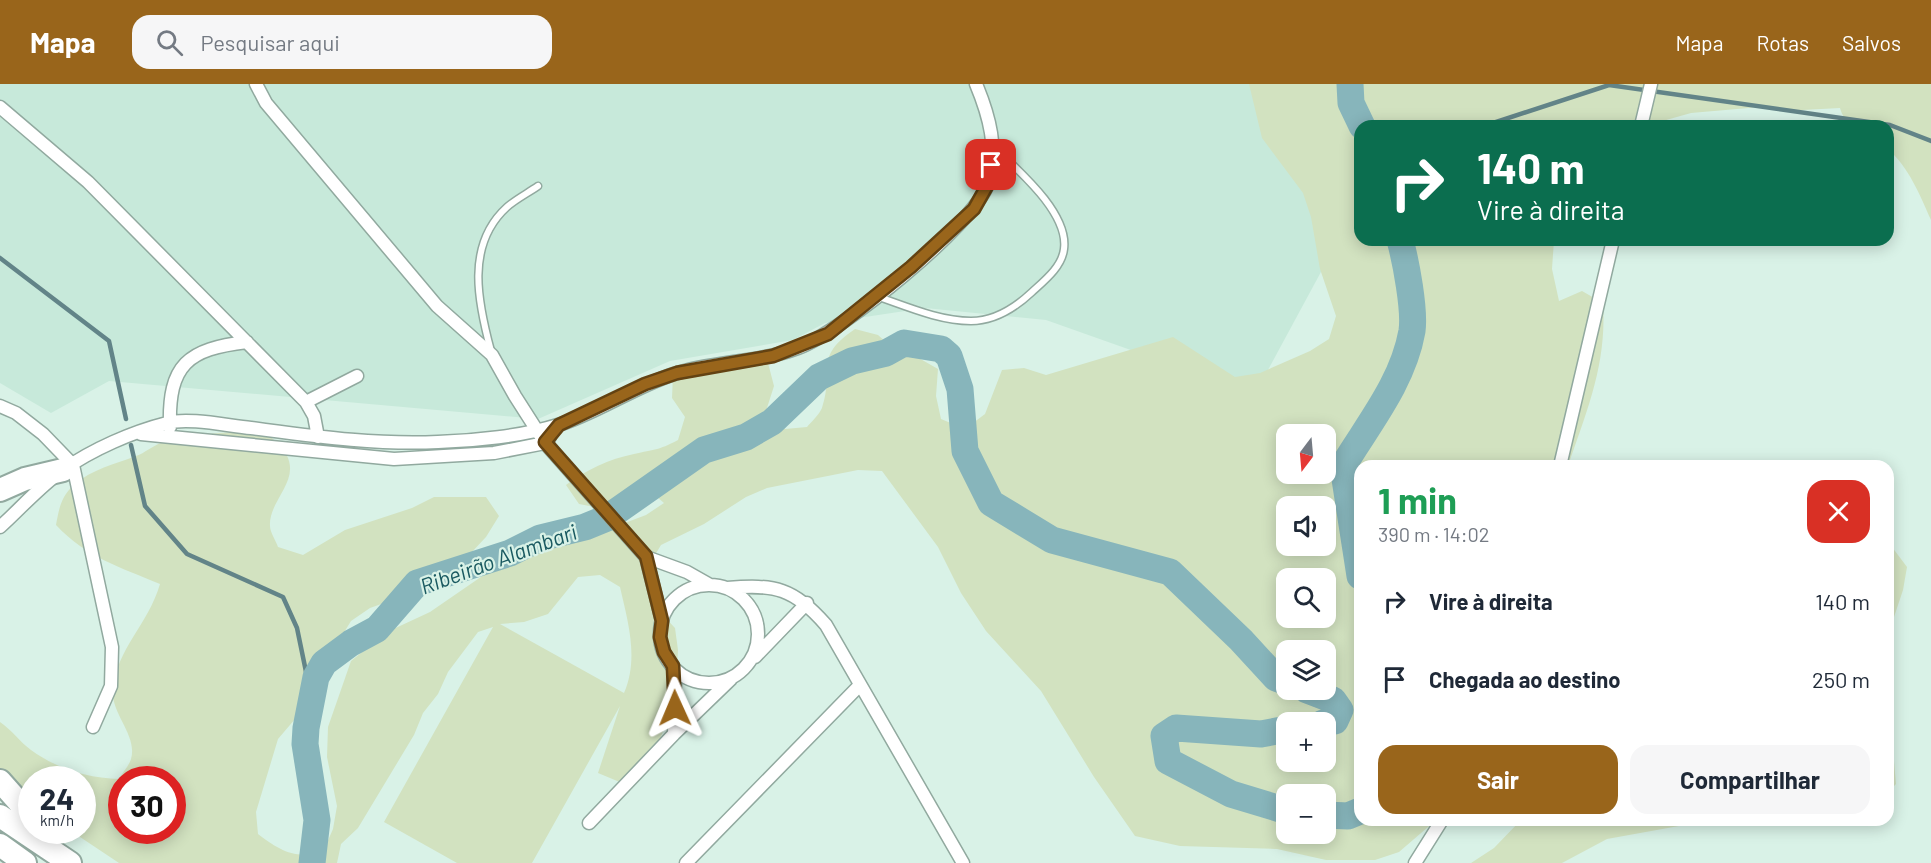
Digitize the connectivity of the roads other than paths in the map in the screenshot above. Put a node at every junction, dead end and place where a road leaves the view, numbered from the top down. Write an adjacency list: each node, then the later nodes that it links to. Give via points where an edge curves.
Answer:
1 (256, 84): 11 (street, via 266,103 437,306)
2 (976, 84): 6 (street, via 987,110)
3 (1650, 84): 5 (street)
4 (0, 107): 10 (street, via 88,182)
5 (1642, 120)
6 (993, 147): 9 (street, via 988,184 974,209); 9 (lane, via 1048,203 1061,227 1064,249 1057,266 1020,303 995,317 972,321 941,317)
7 (538, 186): 11 (lane, via 508,206 494,221 479,261 476,290)
8 (1612, 246): 22 (street)
9 (877, 296): 16 (street, via 828,334 799,347 773,356 677,373)
10 (247, 342): 13 (street); 15 (street, via 220,345 191,357 177,378)
11 (492, 355): 17 (street)
12 (357, 376): 13 (street)
13 (306, 402): 20 (street, via 314,416)
14 (0, 406): 23 (street, via 43,434)
15 (170, 422): 18 (street); 19 (street); 20 (street)
16 (559, 425): 17 (street); 21 (street)
17 (537, 429): 20 (street, via 441,442); 21 (street)
18 (137, 434): 19 (street); 23 (street)
19 (170, 437): 21 (street, via 394,459 494,453)
20 (318, 437)
21 (545, 442): 26 (street)
22 (1561, 460)
23 (68, 468): 24 (highway); 25 (street); 35 (street, via 112,656 111,686)
24 (0, 490)
25 (0, 527)
26 (646, 556): 27 (street); 30 (street)
27 (710, 585): 28 (street); 30 (street, via 694,587 680,595)
28 (727, 588): 29 (street, via 758,585 783,590); 31 (street, via 742,597 753,611 758,628 757,646)
29 (807, 603): 31 (street); 34 (street, via 840,645)
30 (662, 621): 32 (street, via 662,645)
31 (750, 662): 33 (street)
32 (673, 666): 33 (street, via 696,681 709,683); 36 (street)
33 (735, 675): 36 (street)
34 (859, 686): 47 (street); 48 (street)
35 (93, 727)
36 (674, 735): 40 (street)
37 (0, 781): 38 (highway)
38 (18, 801)
39 (0, 816): 45 (highway)
40 (589, 823)
41 (1438, 826): 49 (street)
42 (64, 844): 46 (highway)
43 (0, 845): 44 (highway)
44 (25, 863)
45 (70, 863)
46 (87, 863)
47 (686, 863)
48 (963, 863)
49 (1415, 863)

